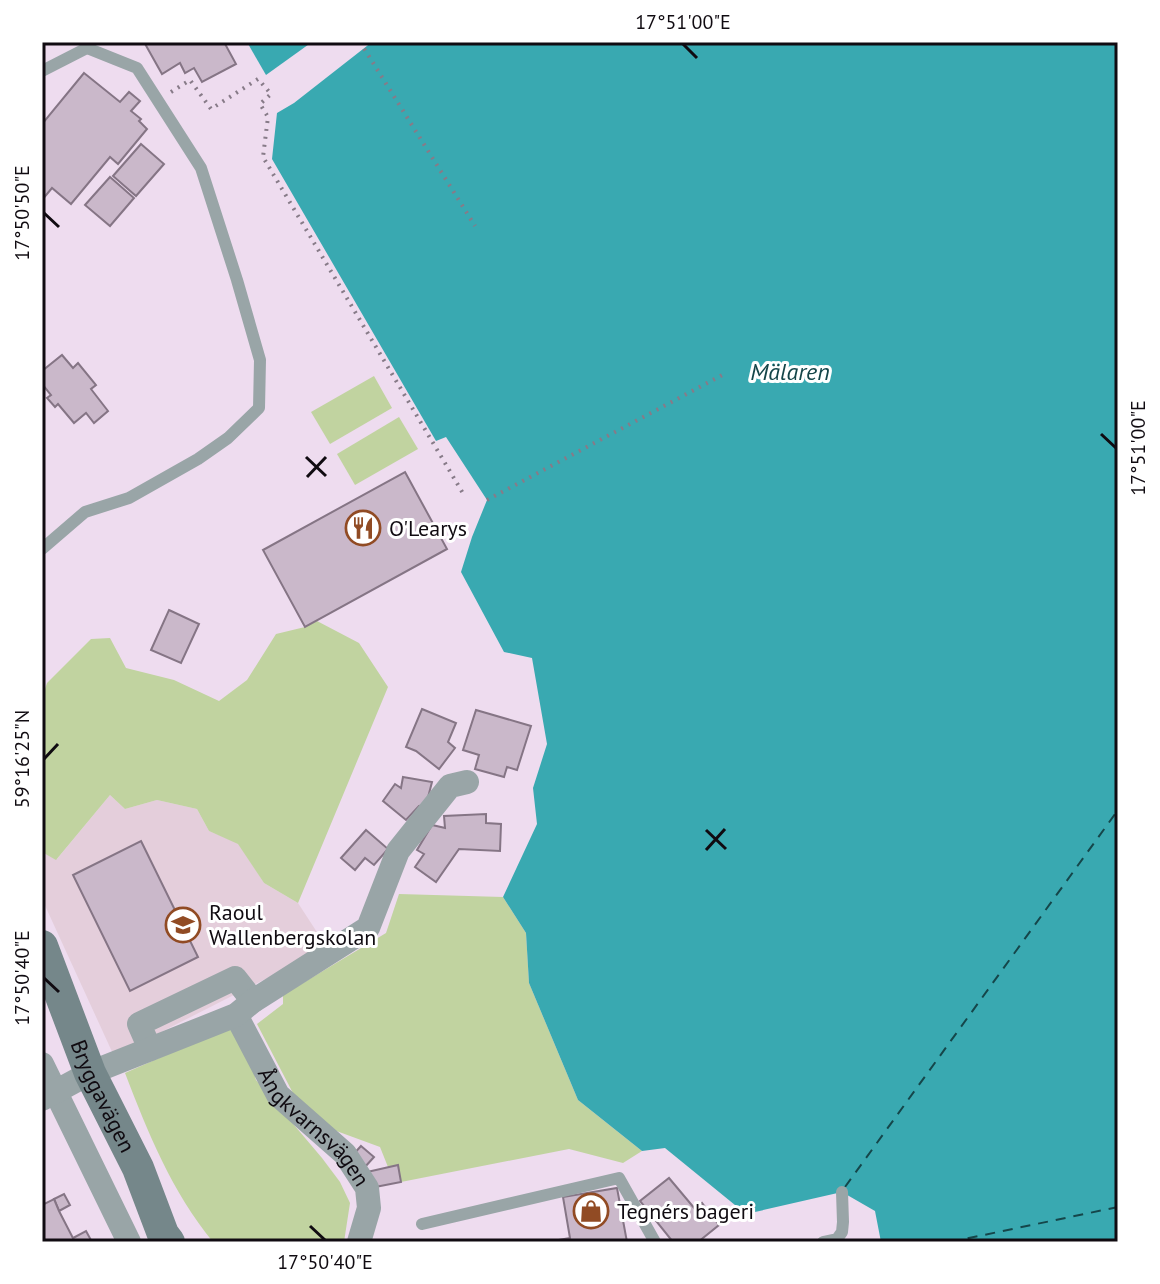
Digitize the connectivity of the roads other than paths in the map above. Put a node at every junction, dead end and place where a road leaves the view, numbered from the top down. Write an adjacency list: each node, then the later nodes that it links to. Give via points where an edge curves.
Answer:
1 (42, 71): 2 (lane, via 87,48 137,68 201,168 260,360 259,408 228,438 129,498 85,512)
2 (42, 549)
3 (467, 782): 5 (street, via 450,786 398,851 368,928)
4 (42, 946): 8 (main road, Bryggavägen)
5 (244, 1008): 6 (street); 6 (street, Ångkvarnsvägen, via 235,978 139,1024); 14 (street, Ångkvarnsvägen, via 278,1095 345,1154 367,1188 369,1208)
6 (150, 1049): 8 (street)
7 (42, 1064): 9 (street)
8 (90, 1073): 9 (street); 13 (main road, Bryggavägen)
9 (48, 1096): 12 (street)
10 (842, 1192): 16 (lane, via 842,1232)
11 (422, 1224): 15 (lane, via 619,1178)
12 (129, 1242)
13 (169, 1242)
14 (359, 1242)
15 (655, 1242)
16 (823, 1242)

